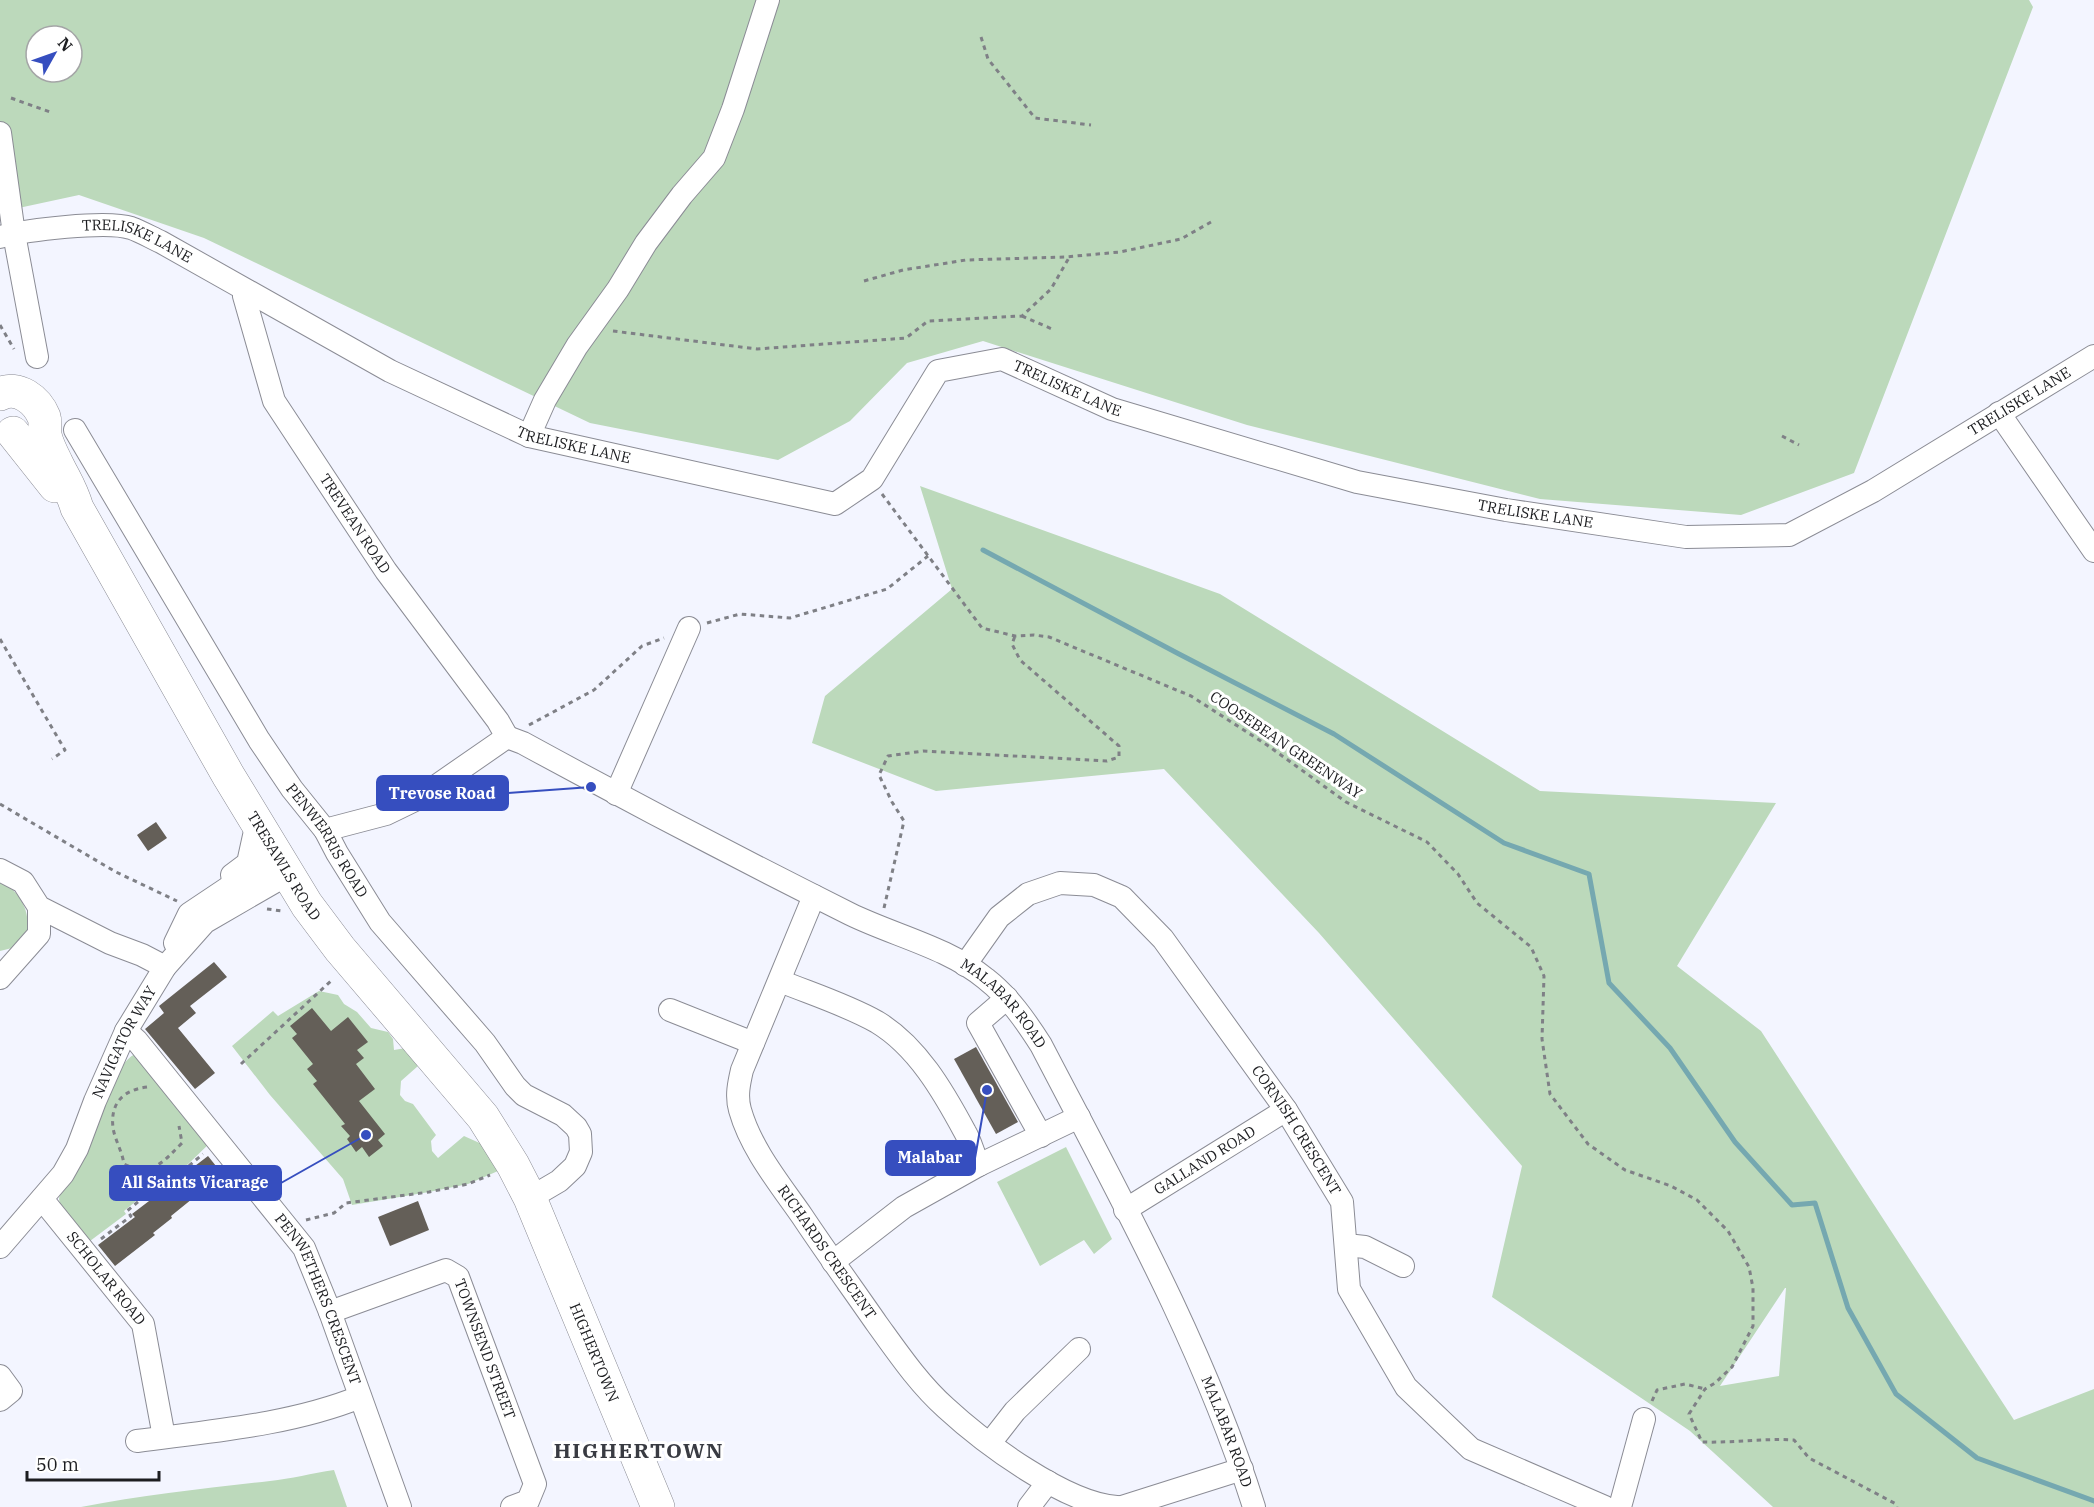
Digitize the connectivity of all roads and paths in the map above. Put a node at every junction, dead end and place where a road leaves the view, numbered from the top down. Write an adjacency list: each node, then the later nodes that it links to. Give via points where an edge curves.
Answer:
1 (768, 0): 13 (street, via 714,158 646,243)
2 (981, 37): 5 (path, via 988,59 1035,118)
3 (11, 98): 4 (path)
4 (50, 112)
5 (1091, 125)
6 (0, 133): 8 (street)
7 (1211, 222): 9 (path, via 1181,239 1120,252)
8 (7, 236): 11 (street, TRELISKE LANE, via 92,225 130,227); 16 (street)
9 (1070, 256): 10 (path, via 966,260); 12 (path, via 1051,289)
10 (864, 281)
11 (247, 291): 21 (street, TRELISKE LANE, via 390,371); 31 (street, TREVEAN ROAD, via 244,296 274,400 386,571)
12 (1022, 316): 13 (path, via 928,321 906,338 757,349); 14 (path)
13 (590, 328): 21 (street, via 545,400)
14 (1052, 329)
15 (2094, 356): 18 (street, TRELISKE LANE)
16 (37, 357)
17 (12, 388): 19 (highway, via 34,413 21,431); 25 (highway, TRESAWLS ROAD, via 44,418 45,435)
18 (2000, 413): 24 (street, TRELISKE LANE, via 1873,491 1789,535 1686,537 1506,510 1357,482 1112,409 1002,359 938,371); 26 (street)
19 (6, 430): 25 (highway, TRESAWLS ROAD)
20 (75, 430): 36 (street, PENWERRIS ROAD, via 259,740 291,789)
21 (529, 436): 24 (street, TRELISKE LANE, via 835,504)
22 (1782, 436): 23 (path)
23 (1799, 445)
24 (872, 479): 27 (path, COOSEBEAN GREENWAY)
25 (77, 508): 35 (highway, TRESAWLS ROAD)
26 (2094, 551)
27 (928, 556): 28 (path, via 887,589 790,618 740,614); 29 (path, COOSEBEAN GREENWAY, via 982,628)
28 (689, 628): 31 (path, via 642,646 594,690); 33 (street)
29 (1015, 636): 43 (path, via 1012,644 1020,660 1119,746 1119,757 1107,761 923,751 888,756 879,775 904,821); 77 (path, COOSEBEAN GREENWAY, via 1049,637 1191,696 1346,802 1427,842 1458,874 1477,903 1531,947 1544,976 1542,1039 1550,1094 1588,1144 1625,1170 1697,1200 1728,1231 1749,1267 1753,1326 1732,1366)
30 (0, 639): 32 (path, via 65,750)
31 (507, 737): 33 (street, MALABAR ROAD); 36 (street, via 419,798 386,814)
32 (52, 759)
33 (616, 794): 39 (street, MALABAR ROAD)
34 (0, 804): 42 (path, via 116,872)
35 (257, 822): 37 (highway, TRESAWLS ROAD); 41 (street, via 248,863 216,886)
36 (325, 830): 65 (street, PENWERRIS ROAD, via 380,922 485,1044 515,1086 569,1120 580,1134 581,1152 575,1166)
37 (282, 865): 41 (street); 42 (street, NAVIGATOR WAY); 44 (highway, TRESAWLS ROAD)
38 (0, 870): 40 (street, via 23,882)
39 (814, 896): 43 (street, MALABAR ROAD); 48 (street, RICHARDS CRESCENT)
40 (39, 907): 46 (street); 47 (street, via 39,934)
41 (189, 914): 46 (street)
42 (217, 915): 46 (street, NAVIGATOR WAY, via 197,929)
43 (879, 928): 45 (street, MALABAR ROAD, via 924,944)
44 (351, 962): 53 (path); 61 (highway, TRESAWLS ROAD, via 483,1117)
45 (965, 965): 49 (street, MALABAR ROAD); 56 (street, CORNISH CRESCENT, via 999,918 1028,894 1060,883 1094,885 1122,897 1163,939)
46 (165, 967): 51 (street, NAVIGATOR WAY)
47 (0, 978)
48 (780, 981): 52 (street, RICHARDS CRESCENT); 62 (street, via 879,1023 909,1049 954,1112)
49 (1006, 998): 57 (street, MALABAR ROAD, via 1041,1045); 59 (street, via 978,1023)
50 (670, 1010): 52 (street)
51 (126, 1031): 54 (street, PENWETHERS CRESCENT, via 137,1041); 66 (street, NAVIGATOR WAY, via 77,1149)
52 (753, 1043): 72 (street, RICHARDS CRESCENT, via 737,1091 740,1110 756,1148)
53 (241, 1064)
54 (160, 1085): 55 (path); 55 (path, via 163,1084); 60 (street, PENWETHERS CRESCENT)
55 (146, 1087): 63 (path, via 124,1095 114,1115 124,1164)
56 (1286, 1110): 67 (street, GALLAND ROAD); 69 (street, CORNISH CRESCENT, via 1342,1202)
57 (1079, 1117): 59 (street); 67 (street, MALABAR ROAD)
58 (178, 1121): 63 (path, via 182,1143 159,1164)
59 (1041, 1136): 62 (street)
60 (219, 1140): 64 (path, via 178,1175 175,1171); 68 (street, PENWETHERS CRESCENT)
61 (513, 1165): 65 (highway, TRESAWLS ROAD); 68 (path, via 468,1184 346,1203 334,1213)
62 (979, 1165): 72 (street, via 904,1207)
63 (140, 1171): 64 (path)
64 (153, 1188): 71 (path, via 127,1211 131,1216)
65 (530, 1198): 88 (highway, HIGHERTOWN)
66 (42, 1199): 70 (street, NAVIGATOR WAY); 71 (street, SCHOLAR ROAD)
67 (1125, 1210): 84 (street, MALABAR ROAD, via 1193,1348)
68 (288, 1227): 74 (street, PENWETHERS CRESCENT, via 304,1248)
69 (1346, 1245): 73 (street, via 1365,1247); 93 (street, CORNISH CRESCENT, via 1349,1289 1406,1387 1471,1449)
70 (0, 1247)
71 (85, 1251): 81 (street, SCHOLAR ROAD, via 143,1324)
72 (833, 1262): 83 (street, RICHARDS CRESCENT, via 908,1366 944,1407)
73 (1402, 1266)
74 (330, 1312): 78 (street, PENWETHERS CRESCENT); 87 (street, TOWNSEND STREET, via 446,1270 458,1277 535,1484 528,1501)
75 (1079, 1348): 83 (street)
76 (0, 1376): 79 (street, via 11,1391)
77 (1705, 1389): 80 (path, via 1685,1384 1657,1390); 95 (path, COOSEBEAN GREENWAY, via 1689,1414 1702,1442 1794,1440 1809,1458)
78 (360, 1397): 81 (street, via 328,1410); 86 (street, PENWETHERS CRESCENT)
79 (0, 1400)
80 (1644, 1419): 94 (street)
81 (164, 1437): 82 (street)
82 (137, 1441)
83 (990, 1443): 85 (street, RICHARDS CRESCENT)
84 (1242, 1469): 91 (street); 92 (street, MALABAR ROAD)
85 (1048, 1482): 89 (street); 90 (street, RICHARDS CRESCENT, via 1074,1497)
86 (400, 1507)
87 (512, 1507)
88 (658, 1507)
89 (1029, 1507)
90 (1117, 1507)
91 (1122, 1507)
92 (1254, 1507)
93 (1605, 1507)
94 (1620, 1507)
95 (1897, 1507)

